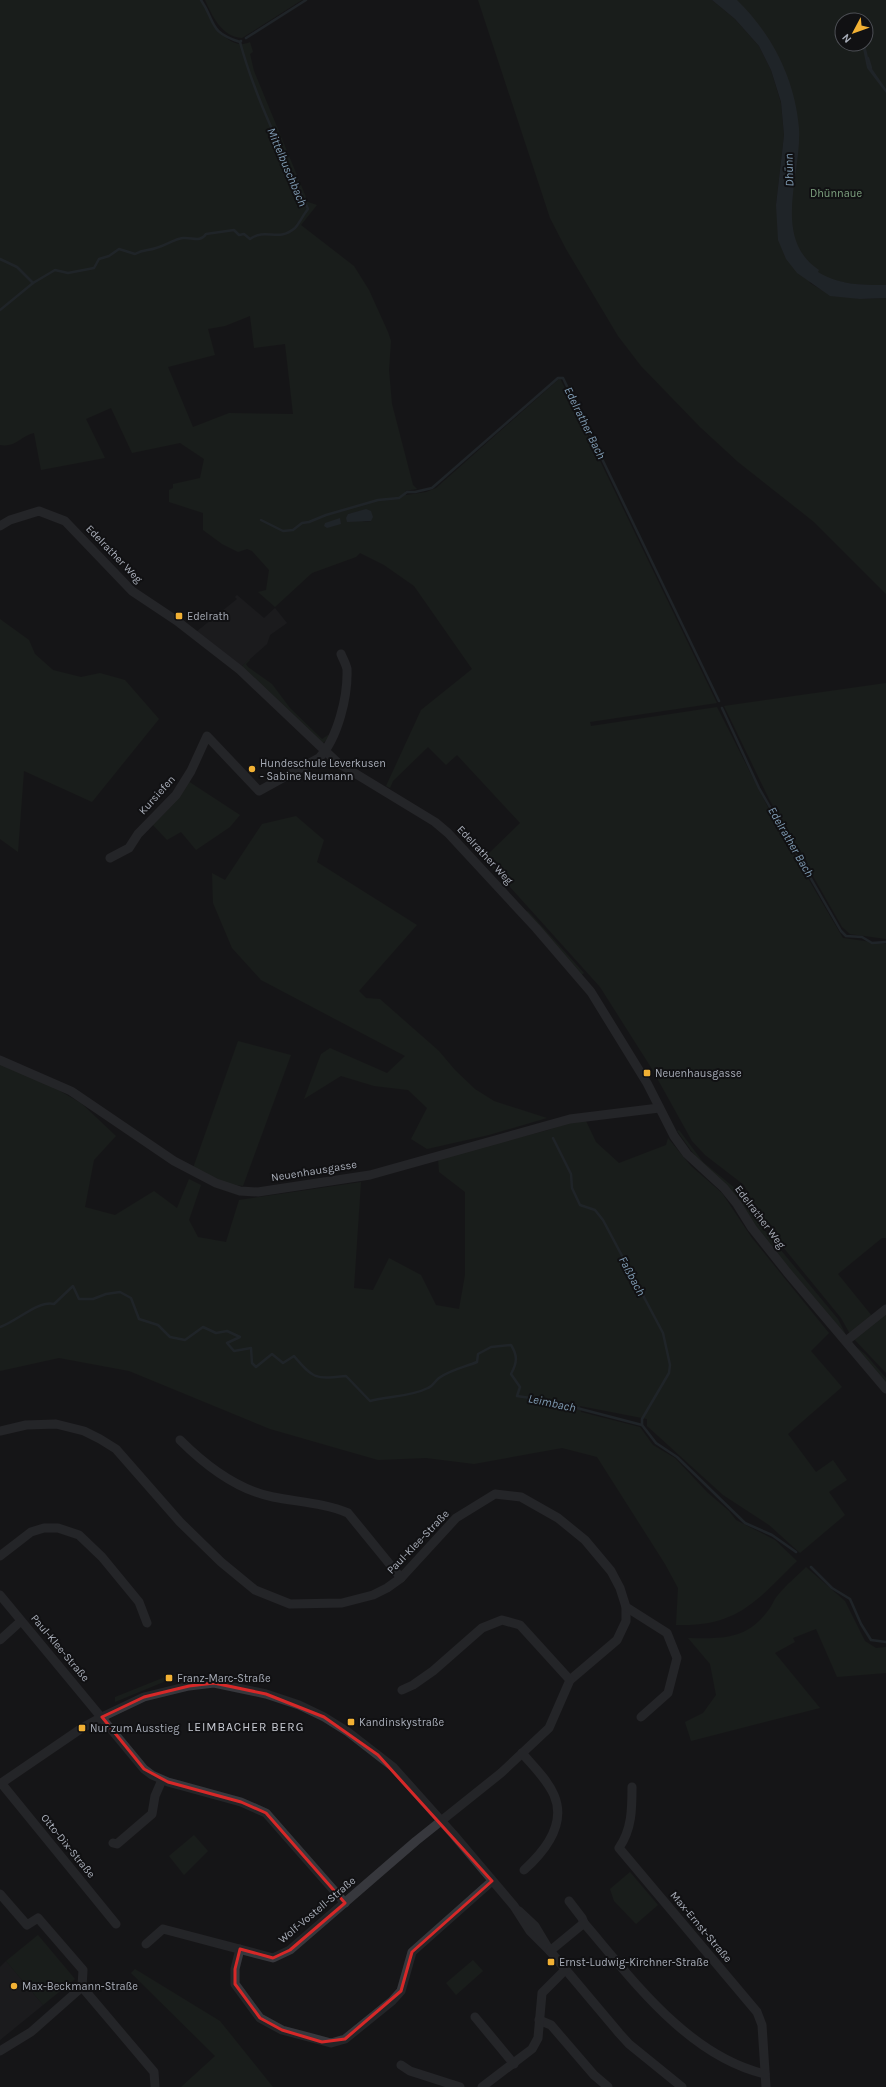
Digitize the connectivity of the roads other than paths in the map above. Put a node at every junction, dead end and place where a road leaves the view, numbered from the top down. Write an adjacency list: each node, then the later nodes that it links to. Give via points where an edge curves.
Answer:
1 (0, 526): 3 (street, Edelrather Weg, via 10,520 39,511 65,521 132,591 177,621 240,670)
2 (341, 654): 3 (street, via 347,667 343,709)
3 (326, 752): 4 (street, Kursiefen, via 259,791 207,736 192,771 176,795 138,834 129,848); 6 (street, Edelrather Weg, via 338,763 435,822 448,833 591,992 647,1083)
4 (110, 858)
5 (0, 1060): 6 (street, Neuenhausgasse, via 71,1091 174,1161 216,1183 240,1191 258,1192 370,1175 570,1119)
6 (659, 1108): 8 (street, Edelrather Weg, via 687,1154 724,1188 752,1228)
7 (886, 1309): 8 (street)
8 (846, 1341): 9 (street, Edelrather Weg)
9 (886, 1389)
10 (0, 1431): 13 (street, Paul-Klee-Straße, via 26,1425 56,1424 100,1438 116,1449 180,1522 221,1562 255,1590 278,1600 293,1604 342,1603 373,1595)
11 (180, 1440): 13 (street, via 241,1487 272,1497 337,1508 348,1513)
12 (0, 1556): 17 (street, via 31,1532 44,1528 58,1528 79,1535 102,1557 139,1602)
13 (401, 1578): 15 (street, Paul-Klee-Straße, via 456,1518 495,1494 521,1497 558,1518 585,1540 611,1571)
14 (0, 1595): 16 (street, Paul-Klee-Straße)
15 (626, 1608): 19 (street, Paul-Klee-Straße, via 626,1621 617,1640); 22 (street, via 667,1634 677,1658 668,1693)
16 (22, 1621): 18 (street); 21 (street, Paul-Klee-Straße)
17 (147, 1622)
18 (0, 1640)
19 (570, 1680): 20 (street, via 520,1625 502,1620 482,1628 433,1671 413,1686); 23 (street, Paul-Klee-Straße, via 549,1728)
20 (402, 1690)
21 (102, 1717): 24 (street, via 144,1769); 25 (street, via 56,1745); 27 (street, via 144,1697 189,1686 214,1683 266,1694 299,1705 353,1736 393,1768)
22 (641, 1717)
23 (522, 1754): 27 (street, Paul-Klee-Straße); 29 (street, via 545,1780 554,1796 556,1812 555,1827 548,1845)
24 (162, 1780): 28 (street, via 155,1796 152,1814 117,1844); 33 (street, via 241,1802 266,1813)
25 (1, 1784): 35 (street, Otto-Dix-Straße)
26 (632, 1787): 46 (street, Max-Ernst-Straße, via 631,1818 626,1838 619,1848 757,2012 762,2025)
27 (441, 1821): 30 (street); 33 (street, Wolf-Vostell-Straße)
28 (113, 1843)
29 (524, 1870)
30 (492, 1881): 37 (street, via 412,1952 401,1991 392,2001 345,2039 331,2043 282,2030 260,2018 235,1984 234,1969); 38 (street, via 535,1926)
31 (0, 1894): 40 (street, via 27,1925 38,1918 83,1970)
32 (569, 1901): 34 (street)
33 (345, 1903): 37 (street, Wolf-Vostell-Straße, via 290,1950 273,1958)
34 (584, 1923): 38 (street); 46 (street, via 653,2003 696,2040 731,2062)
35 (116, 1924)
36 (146, 1944): 37 (street, Wolf-Vostell-Straße, via 163,1929)
37 (240, 1950)
38 (550, 1951): 39 (street)
39 (566, 1969): 42 (street, via 542,1993); 51 (street, via 629,2044)
40 (82, 1987): 43 (street, via 31,2032); 47 (street, via 154,2072)
41 (475, 2018): 44 (street)
42 (539, 2020): 44 (street, via 535,2044); 50 (street, via 551,2025 594,2076)
43 (0, 2051)
44 (514, 2064): 49 (street)
45 (401, 2065): 48 (street, via 410,2071)
46 (765, 2074): 52 (street, Max-Ernst-Straße)
47 (155, 2086)
48 (460, 2087)
49 (482, 2087)
50 (608, 2087)
51 (682, 2087)
52 (766, 2087)

